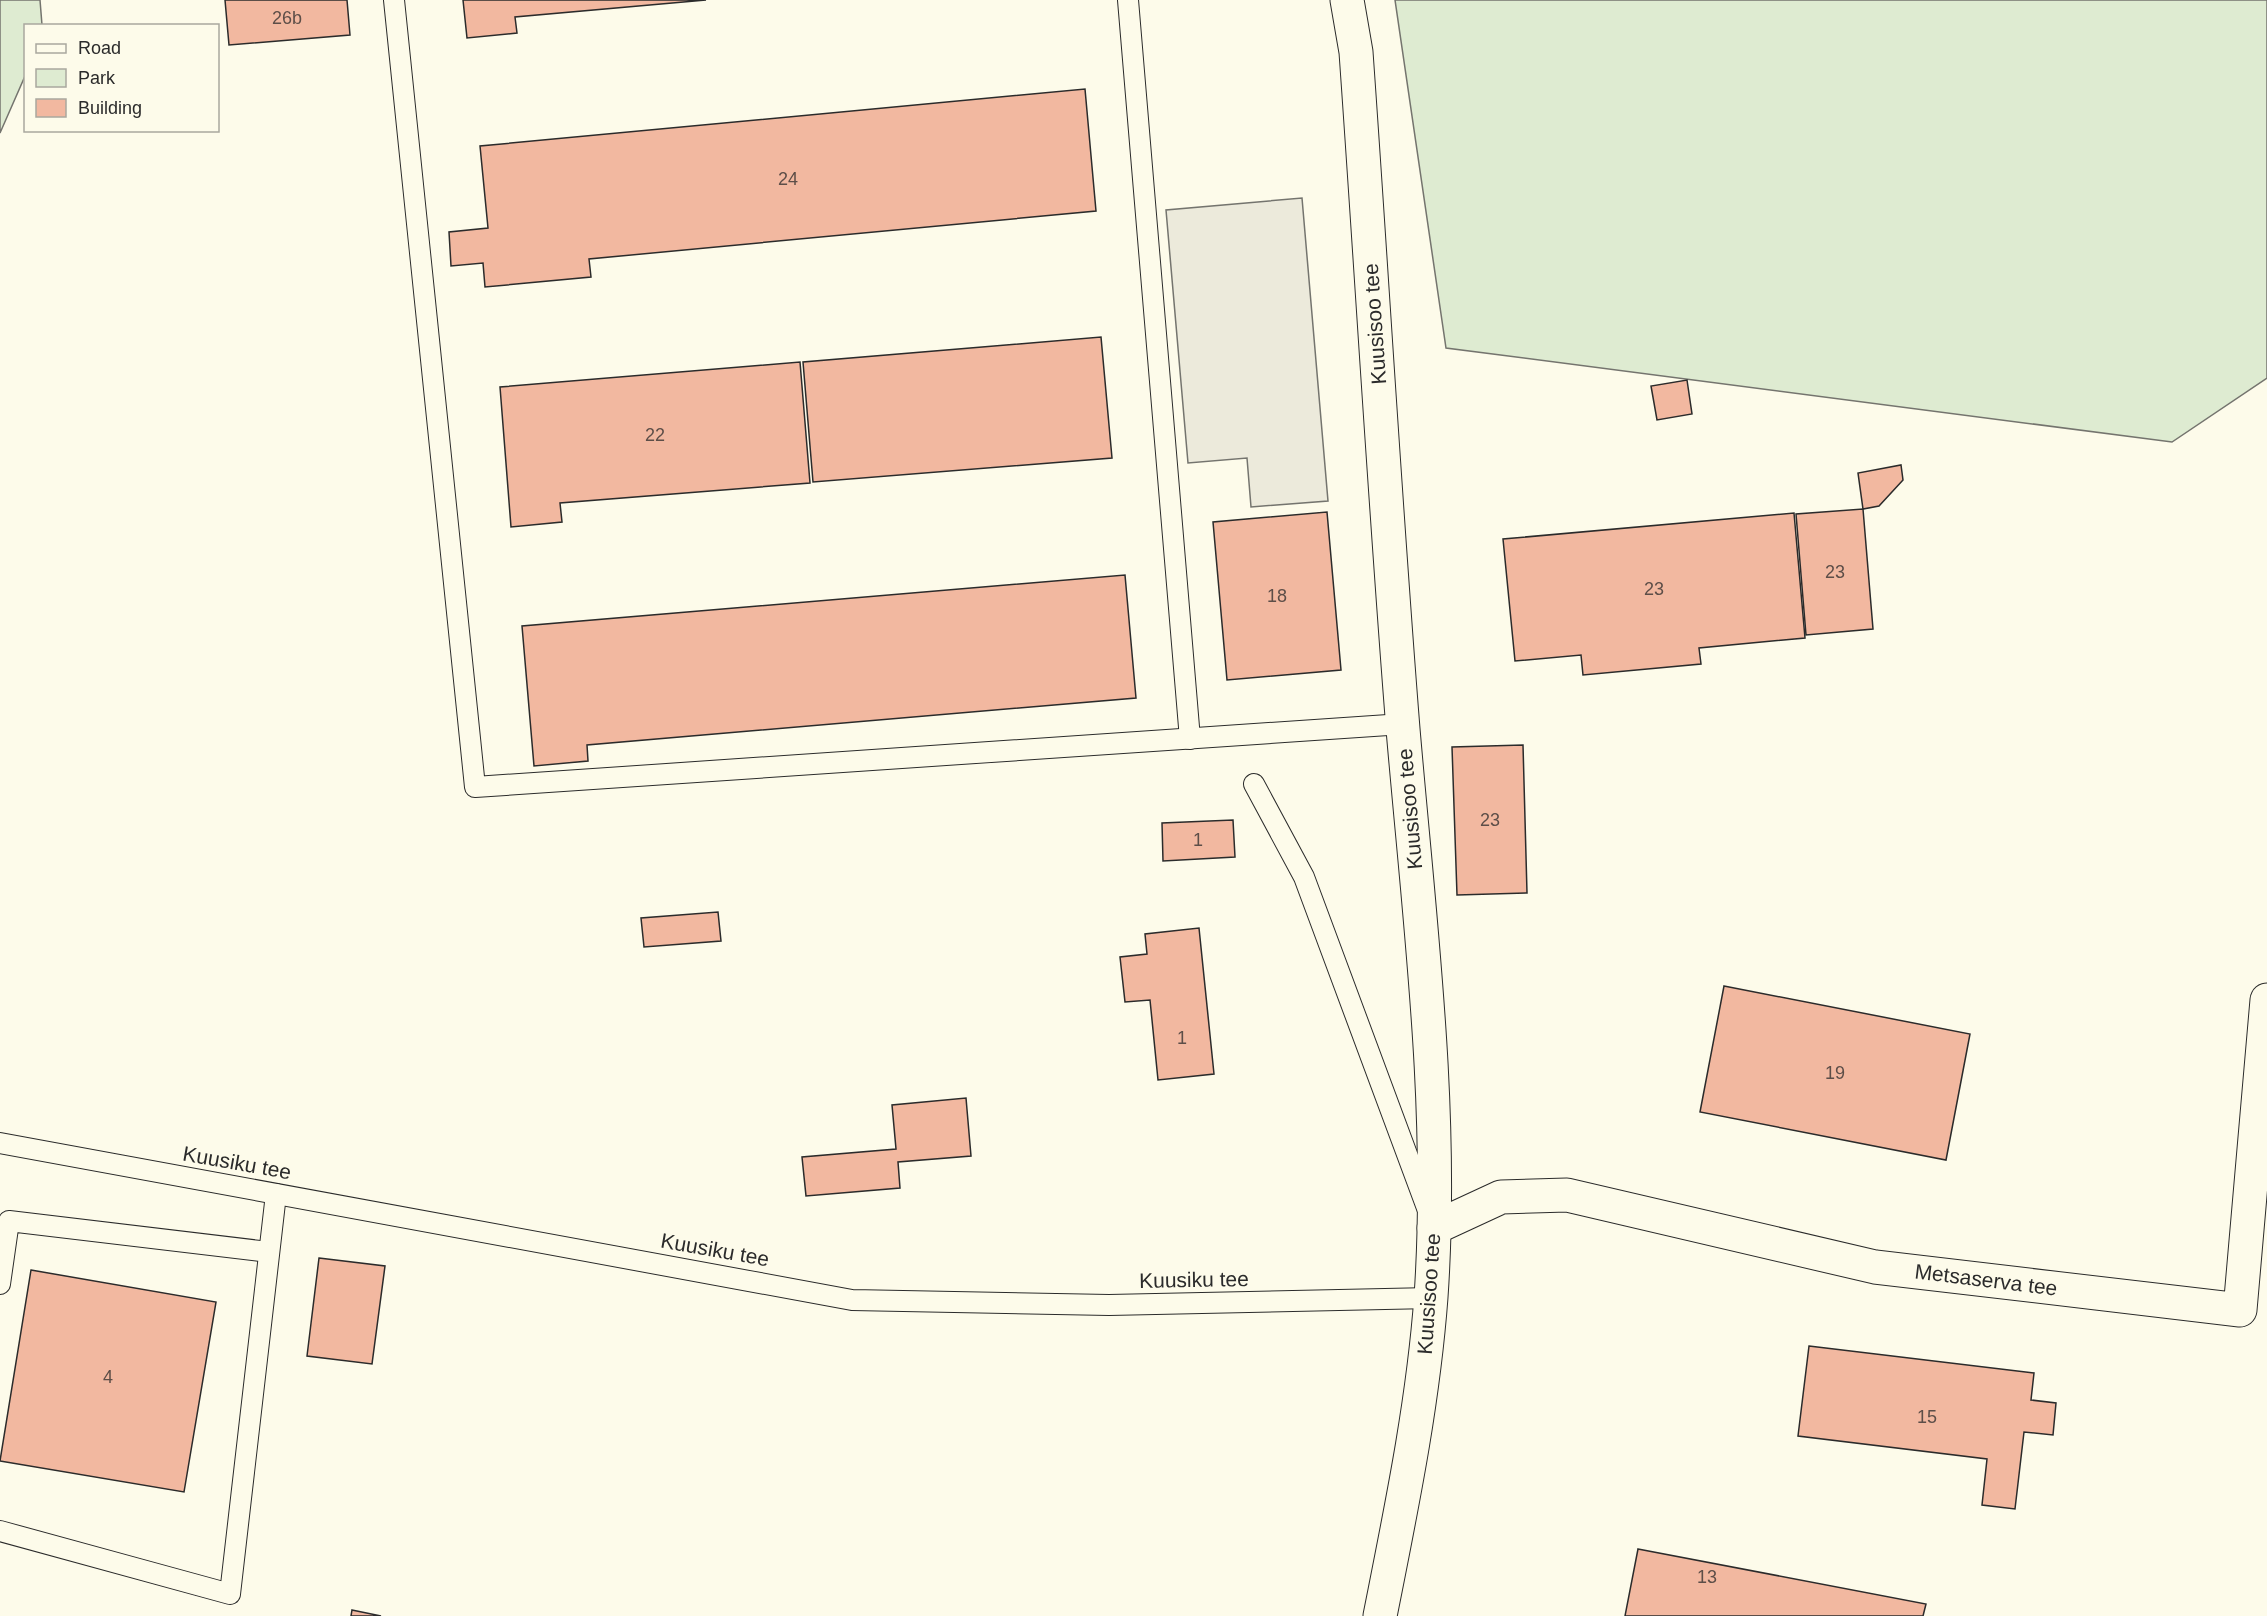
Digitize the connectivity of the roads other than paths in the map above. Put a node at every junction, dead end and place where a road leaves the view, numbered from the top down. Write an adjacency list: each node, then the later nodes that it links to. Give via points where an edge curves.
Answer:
1 (394, 0): 5 (lane, via 475,787)
2 (1128, 0): 5 (lane)
3 (1347, 0): 4 (street, Kuusisoo tee, via 1356,52)
4 (1403, 724): 5 (lane); 10 (street, Kuusisoo tee, via 1431,1066)
5 (1190, 739)
6 (1254, 784): 10 (lane, via 1304,877)
7 (2267, 1000): 10 (street, Metsaserva tee, via 2240,1310 1875,1267 1567,1195 1501,1197)
8 (0, 1143): 9 (lane, Kuusiku tee)
9 (276, 1194): 11 (lane); 13 (lane, Kuusiku tee, via 852,1300 1109,1305)
10 (1434, 1228): 13 (street, Kuusisoo tee)
11 (269, 1252): 12 (lane, via 9,1221); 14 (lane, via 230,1594)
12 (0, 1284)
13 (1431, 1298): 15 (street, Kuusisoo tee, via 1417,1427)
14 (0, 1531)
15 (1380, 1616)

